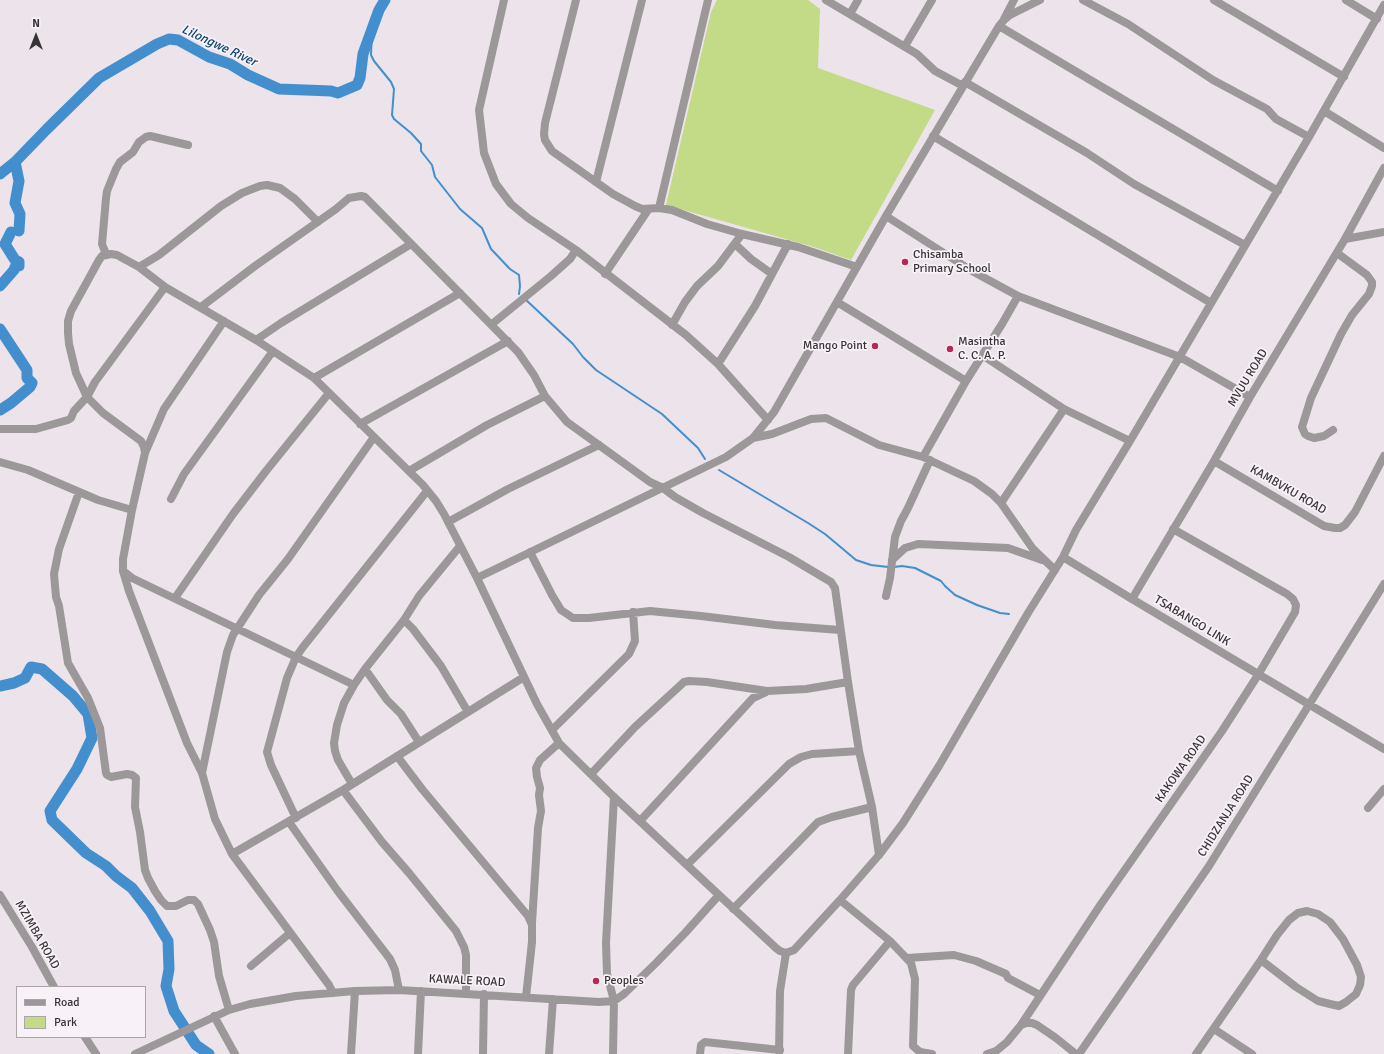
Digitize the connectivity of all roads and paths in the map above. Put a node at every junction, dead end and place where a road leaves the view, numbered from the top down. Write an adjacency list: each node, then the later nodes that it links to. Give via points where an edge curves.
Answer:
1 (504, 0): 39 (street, via 479,110 484,153 496,184 512,204 528,218)
2 (576, 0): 26 (street, via 544,134 552,151)
3 (642, 0): 26 (street)
4 (708, 0): 28 (street)
5 (826, 0): 14 (street)
6 (858, 0): 14 (street)
7 (932, 0): 17 (street)
8 (1014, 0): 16 (street)
9 (1040, 0): 16 (street, via 1010,15)
10 (1083, 0): 22 (street, via 1128,24 1213,80 1267,109 1276,119)
11 (1214, 0): 18 (street)
12 (1346, 0): 15 (street)
13 (1384, 5): 15 (street)
14 (850, 14): 17 (street)
15 (1377, 19): 18 (street)
16 (1001, 23): 19 (street); 27 (street)
17 (905, 46): 19 (street, via 936,71)
18 (1344, 77): 20 (street)
19 (964, 84): 21 (street); 38 (street, via 1087,153 1134,184)
20 (1324, 111): 22 (street); 24 (street)
21 (933, 136): 30 (street); 50 (street)
22 (1309, 137): 27 (street)
23 (188, 145): 41 (street, via 146,137 120,162 107,191 102,244)
24 (1384, 148)
25 (1384, 168): 34 (street, MVUU ROAD)
26 (596, 182): 29 (street, via 626,202)
27 (1278, 191): 38 (street)
28 (659, 208): 29 (street); 33 (street)
29 (648, 210): 44 (street)
30 (886, 216): 43 (street); 48 (street, via 972,271)
31 (318, 222): 35 (street, via 349,198 361,196); 42 (street, via 280,188 260,186 221,206 159,255); 51 (street)
32 (1384, 232): 34 (street)
33 (742, 234): 36 (street); 37 (street)
34 (1345, 239): 40 (street, MVUU ROAD)
35 (411, 244): 47 (street); 55 (street)
36 (735, 244): 45 (street); 54 (street, via 718,266 697,286)
37 (788, 244): 43 (street); 45 (street)
38 (1245, 245): 50 (street)
39 (576, 250): 44 (street); 53 (street, via 570,260)
40 (1337, 253): 66 (street, MVUU ROAD); 71 (street, via 1367,275 1372,286 1369,294 1343,328 1311,398 1302,427 1304,434 1314,438 1324,436)
41 (106, 254): 42 (street, via 117,255); 65 (street, via 99,260 68,321 69,344 76,372)
42 (139, 267): 46 (street)
43 (857, 267): 49 (street)
44 (606, 274): 54 (street)
45 (772, 274): 60 (street)
46 (165, 287): 51 (street); 65 (street, via 95,382)
47 (460, 293): 53 (street); 61 (street)
48 (1018, 296): 58 (street); 59 (street)
49 (837, 302): 62 (street); 68 (street)
50 (1211, 303): 59 (street)
51 (201, 307): 52 (street)
52 (224, 321): 55 (street); 76 (street, via 164,409)
53 (492, 324): 56 (street)
54 (672, 325): 60 (street)
55 (256, 340): 57 (street)
56 (508, 341): 64 (street, via 527,364); 69 (street)
57 (273, 351): 61 (street); 85 (street, via 184,474)
58 (982, 355): 62 (street); 67 (street)
59 (1180, 357): 66 (street); 74 (street)
60 (718, 364): 68 (street)
61 (314, 378): 63 (street)
62 (966, 381): 78 (street)
63 (329, 393): 69 (street); 100 (street, via 233,514)
64 (545, 396): 75 (street, via 567,422); 81 (street, via 487,425)
65 (87, 397): 70 (street, via 68,420 36,429); 76 (street, via 103,413 141,441)
66 (1250, 397): 79 (street, MVUU ROAD)
67 (1064, 409): 74 (street); 86 (street)
68 (768, 420): 73 (street)
69 (360, 424): 72 (street)
70 (0, 429)
71 (1333, 430)
72 (374, 437): 81 (street); 104 (street)
73 (753, 438): 78 (street, via 772,434 811,419 826,418 879,445); 82 (street, via 726,457)
74 (1130, 441): 92 (street)
75 (599, 445): 82 (street, via 650,482); 88 (street, via 508,489)
76 (145, 453): 87 (street)
77 (1384, 456): 79 (street, KAMBVKU ROAD, via 1354,512 1345,525 1335,528 1324,526)
78 (926, 458): 86 (street, via 974,482); 93 (street, via 897,529)
79 (1214, 461): 89 (street, MVUU ROAD)
80 (0, 462): 84 (street, via 33,472)
81 (409, 472): 83 (street)
82 (663, 488): 91 (street); 105 (street, via 703,513 789,557 831,582 835,588)
83 (427, 491): 88 (street); 106 (street)
84 (79, 492): 87 (street); 157 (street, via 59,549 54,574 68,663 88,698 100,728 107,775 111,777 127,774 136,778 135,807 148,878 161,900 168,906 176,906 188,900 194,900 198,904 214,942 219,976)
85 (171, 499)
86 (1001, 503): 94 (street, via 1033,548)
87 (132, 510): 96 (street)
88 (448, 522): 90 (street)
89 (1173, 529): 101 (street, MVUU ROAD); 108 (street, KAKOWA ROAD, via 1293,599 1296,605 1293,618)
90 (460, 546): 97 (street); 103 (street, via 419,596)
91 (530, 552): 97 (street); 102 (street, via 552,595 566,614 580,619)
92 (1063, 556): 95 (street); 101 (street, TSABANGO LINK)
93 (892, 560): 94 (street, via 905,548 918,544 1008,548); 99 (street)
94 (1048, 562): 95 (street)
95 (1055, 570): 133 (street, via 939,766 895,836)
96 (123, 571): 100 (street); 121 (street, via 187,743)
97 (477, 578): 109 (street)
98 (1384, 584): 113 (street, CHIDZANJA ROAD)
99 (886, 596)
100 (175, 598): 104 (street)
101 (1132, 599): 108 (street, TSABANGO LINK)
102 (633, 612): 105 (street, via 668,612); 115 (street, via 635,641 629,654)
103 (404, 620): 107 (street); 114 (street, via 441,666)
104 (237, 628): 106 (street); 121 (street, via 227,652)
105 (840, 630): 110 (street)
106 (296, 657): 111 (street); 129 (street, via 287,678 267,752)
107 (365, 668): 111 (street); 116 (street)
108 (1258, 674): 113 (street, TSABANGO LINK); 153 (street, KAKOWA ROAD, via 1222,731)
109 (524, 677): 114 (street); 115 (street)
110 (848, 682): 112 (street, via 806,689); 119 (street)
111 (354, 685): 123 (street, via 344,704 334,743 338,760)
112 (767, 691): 122 (street, via 707,682 684,682 635,727); 130 (street, via 753,698)
113 (1310, 704): 118 (street, TSABANGO LINK); 176 (street, CHIDZANJA ROAD, via 1209,866)
114 (468, 712): 116 (street)
115 (552, 730): 117 (street)
116 (419, 742): 120 (street)
117 (559, 743): 122 (street); 139 (street, via 540,760 536,768 541,811)
118 (1384, 749)
119 (859, 751): 127 (street); 134 (street, via 812,754 789,764)
120 (397, 756): 123 (street); 139 (street, via 524,910)
121 (202, 773): 132 (street, via 215,819)
122 (591, 774): 126 (street)
123 (352, 784): 124 (street)
124 (343, 790): 129 (street); 151 (street, via 456,932 466,955)
125 (1384, 790): 128 (street)
126 (614, 797): 130 (street); 156 (street, via 606,942 607,974)
127 (872, 807): 133 (street); 138 (street, via 818,822)
128 (1368, 808)
129 (296, 818): 131 (street)
130 (640, 821): 134 (street)
131 (288, 822): 132 (street); 147 (street, via 390,958)
132 (232, 854): 140 (street)
133 (879, 855): 137 (street)
134 (686, 865): 136 (street)
135 (0, 895): 146 (street, MZIMBA ROAD)
136 (719, 895): 138 (street); 156 (street, via 656,963)
137 (840, 900): 141 (street); 142 (street, via 794,950)
138 (733, 909): 142 (street, via 776,948)
139 (532, 925): 154 (street)
140 (290, 933): 145 (street); 150 (street)
141 (890, 941): 143 (street); 173 (street, via 851,990)
142 (786, 953): 163 (street, via 780,991)
143 (907, 958): 153 (street, via 954,955 976,961 1006,974 1008,978); 162 (street, via 913,968 915,979)
144 (1261, 960): 144 (street, via 1289,920 1298,912 1307,911 1318,914 1330,922 1343,939 1357,965 1361,977 1360,985 1356,994 1339,1006 1318,1001); 160 (street)
145 (251, 966)
146 (53, 986)
147 (399, 990): 148 (street, KAWALE ROAD); 149 (street, KAWALE ROAD)
148 (355, 991): 150 (street, KAWALE ROAD); 167 (street)
149 (421, 991): 151 (street, KAWALE ROAD); 168 (street)
150 (333, 993): 157 (street, KAWALE ROAD, via 269,1000)
151 (466, 993): 152 (street, KAWALE ROAD)
152 (484, 994): 154 (street, KAWALE ROAD); 169 (street)
153 (1040, 995): 159 (street, KAKOWA ROAD)
154 (526, 997): 155 (street, KAWALE ROAD)
155 (553, 999): 156 (street, KAWALE ROAD); 170 (street)
156 (614, 1001): 171 (street)
157 (229, 1010): 158 (street, KAWALE ROAD)
158 (214, 1016): 165 (street, KAWALE ROAD); 166 (street)
159 (1021, 1025): 175 (street, KAKOWA ROAD, via 1007,1042 996,1051); 176 (street, via 1037,1025)
160 (1214, 1029): 177 (street); 178 (street)
161 (86, 1038): 164 (street)
162 (913, 1050): 174 (street)
163 (779, 1052): 172 (street, via 705,1042 701,1045)
164 (96, 1054)
165 (135, 1054)
166 (235, 1054)
167 (351, 1054)
168 (418, 1054)
169 (483, 1054)
170 (549, 1054)
171 (613, 1054)
172 (700, 1054)
173 (848, 1054)
174 (932, 1054)
175 (987, 1054)
176 (1077, 1054)
177 (1196, 1054)
178 (1252, 1054)

